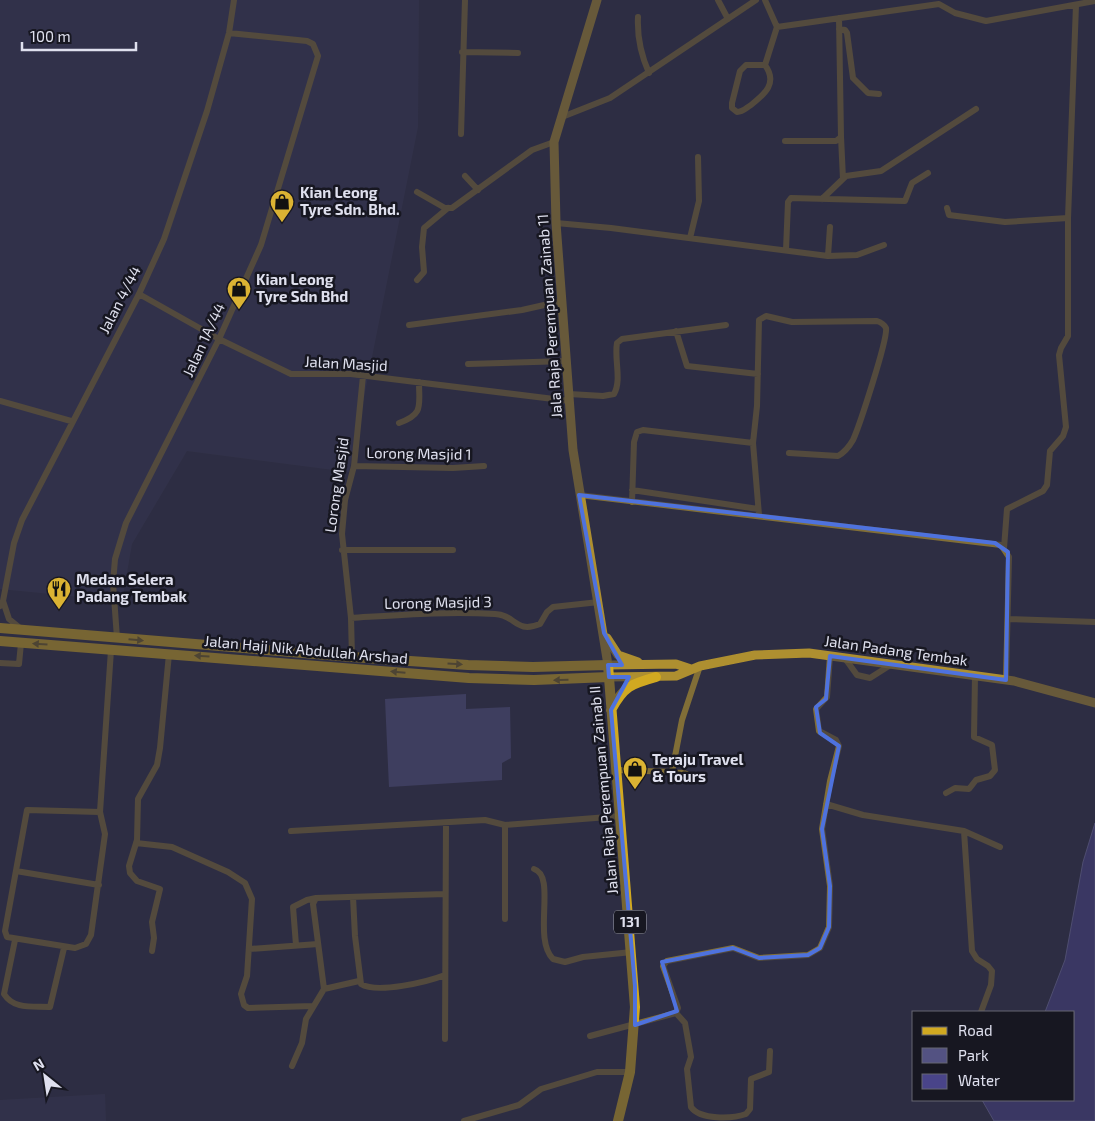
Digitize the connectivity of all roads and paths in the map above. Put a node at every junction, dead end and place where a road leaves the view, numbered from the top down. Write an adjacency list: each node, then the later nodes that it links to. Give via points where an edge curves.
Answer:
1 (234, 0): 15 (street, Jalan 4/44)
2 (464, 0): 16 (street)
3 (597, 0): 24 (main road, Jala Raja Perempuan Zainab 11)
4 (718, 0): 12 (street)
5 (756, 0): 8 (street)
6 (765, 0): 13 (street)
7 (1095, 1): 9 (street)
8 (745, 3): 12 (street)
9 (1076, 5): 11 (street, via 986,21 955,13 939,4); 38 (street)
10 (638, 17): 19 (street, via 641,55)
11 (839, 18): 13 (street); 14 (street)
12 (728, 19): 19 (street)
13 (777, 27): 18 (street)
14 (839, 29): 20 (street); 21 (street, via 847,33)
15 (229, 34): 46 (street, Jalan 4/44, via 207,112 164,239); 51 (street, Jalan 1A/44, via 307,41 316,48 318,56 261,245)
16 (462, 52): 17 (street); 25 (street)
17 (518, 52)
18 (764, 65): 18 (street, via 741,68 732,103 734,110 741,112 767,93 770,74)
19 (649, 73): 24 (street, via 610,98)
20 (840, 78): 21 (street); 26 (street)
21 (853, 78): 22 (street, via 868,93)
22 (879, 94)
23 (976, 109): 32 (street, via 881,171 853,174)
24 (562, 117): 28 (main road, Jala Raja Perempuan Zainab 11)
25 (461, 134)
26 (841, 137): 27 (street, via 836,140); 32 (street)
27 (785, 140)
28 (554, 142): 33 (street, via 532,150); 39 (main road, Jala Raja Perempuan Zainab 11)
29 (698, 158): 41 (street, via 699,201)
30 (928, 173): 35 (street, via 912,183 905,201)
31 (465, 176): 33 (street)
32 (843, 179): 35 (street)
33 (478, 190): 36 (street)
34 (417, 192): 36 (street)
35 (822, 199): 43 (street, via 793,197 788,200)
36 (448, 208): 45 (street, via 424,228 424,272)
37 (947, 208): 38 (street, via 950,215 1005,222)
38 (1068, 218): 69 (street, via 1068,336 1059,356 1066,428 1050,452 1047,485 1043,491 1007,509)
39 (556, 223): 41 (street); 47 (main road, Jala Raja Perempuan Zainab 11)
40 (830, 227): 44 (street)
41 (690, 238): 43 (street)
42 (884, 245): 44 (street, via 857,255)
43 (786, 250): 44 (street)
44 (828, 256)
45 (417, 280)
46 (139, 294): 51 (street, Jalan Masjid); 59 (street, Jalan 4/44)
47 (562, 300): 49 (street, via 522,310); 52 (main road, Jala Raja Perempuan Zainab 11)
48 (726, 325): 50 (street)
49 (409, 326)
50 (676, 332): 54 (street, via 687,366); 57 (street, Jalan Masjid, via 617,343 616,389 612,396)
51 (219, 339): 55 (street, Jalan Masjid, via 291,374); 80 (street, Jalan 1A/44, via 126,523 115,559 113,583)
52 (566, 361): 53 (street); 57 (main road, Jala Raja Perempuan Zainab 11)
53 (468, 364)
54 (758, 374): 61 (street); 62 (street, via 760,320 766,316 792,322 877,321 886,328 856,431 845,453 838,456)
55 (363, 376): 56 (street, Jalan Masjid); 63 (street, Lorong Masjid)
56 (419, 382): 57 (street, Jalan Masjid); 60 (street, via 419,411 413,418)
57 (569, 397): 66 (main road, Jala Raja Perempuan Zainab 11)
58 (0, 401): 59 (street)
59 (72, 421): 73 (street, Jalan 4/44, via 22,520 14,542)
60 (399, 423)
61 (753, 443): 65 (street, via 643,430 635,434); 68 (street)
62 (789, 453)
63 (354, 466): 64 (street, Lorong Masjid 1); 70 (street, Lorong Masjid, via 345,500)
64 (484, 466)
65 (632, 490): 67 (street); 68 (street)
66 (579, 495): 67 (street); 72 (main road, Jala Raja Perempuan Zainab 11)
67 (632, 502): 68 (street)
68 (758, 512): 69 (street, via 995,543)
69 (1004, 548): 75 (street, via 1009,557)
70 (342, 550): 71 (street); 74 (street, Lorong Masjid)
71 (453, 550)
72 (599, 602): 74 (street, Lorong Masjid 3, via 553,606 540,624 525,628 507,616 496,614 440,613); 79 (main road, Jala Raja Perempuan Zainab 11)
73 (2, 604): 78 (street, via 9,620)
74 (351, 618): 86 (street, Lorong Masjid)
75 (1008, 619): 76 (street); 96 (street)
76 (1095, 622)
77 (0, 628): 78 (main road, Jalan Haji Nik Abdullah Arshad)
78 (24, 629): 80 (main road, Jalan Haji Nik Abdullah Arshad)
79 (604, 633): 90 (main road, Jala Raja Perempuan Zainab 11); 91 (main road, via 618,655)
80 (117, 638): 86 (main road, Jalan Haji Nik Abdullah Arshad, one-way to 86)
81 (0, 641): 82 (main road, Jalan Haji Nik Abdullah Arshad)
82 (21, 643): 83 (main road, Jalan Haji Nik Abdullah Arshad, one-way to 82); 88 (street, via 19,664)
83 (111, 650): 84 (main road, Jalan Haji Nik Abdullah Arshad); 104 (street)
84 (169, 654): 94 (main road, Jalan Haji Nik Abdullah Arshad, one-way to 84, via 470,678); 110 (street, via 160,748 157,765 138,799)
85 (830, 656): 87 (main road, Jalan Padang Tembak); 92 (main road, Jalan Padang Tembak, via 780,653); 103 (street, via 826,699 816,709 819,731 836,740 839,746)
86 (352, 657): 90 (main road, Jalan Haji Nik Abdullah Arshad, one-way to 90, via 505,667)
87 (844, 657): 89 (main road, Jalan Padang Tembak); 89 (street, via 857,675 870,678)
88 (0, 663)
89 (892, 664): 93 (main road, Jalan Padang Tembak)
90 (608, 665): 91 (main road, Jalan Padang Tembak); 94 (main road, Jalan Raja Perempuan Zainab II / 131)
91 (651, 665): 92 (main road, Jalan Padang Tembak)
92 (696, 667): 95 (main road, Jalan Padang Tembak, via 676,676); 100 (street)
93 (975, 676): 96 (main road, Jalan Padang Tembak); 102 (street, via 974,737 992,746 995,769 990,776 976,780 969,789 953,788)
94 (609, 677): 95 (main road, Jalan Padang Tembak); 98 (main road, Jalan Raja Perempuan Zainab II / 131)
95 (656, 677): 98 (main road, via 627,687)
96 (1006, 680): 97 (main road, Jalan Padang Tembak)
97 (1095, 703)
98 (611, 710): 99 (main road, Jalan Raja Perempuan Zainab II / 131)
99 (618, 770): 100 (street); 105 (main road, Jalan Raja Perempuan Zainab II / 131)
100 (672, 772): 101 (street)
101 (702, 780)
102 (946, 793)
103 (826, 804): 109 (street, via 863,814); 131 (street, via 822,843 830,886 829,927 820,948 808,955 759,958 733,948 667,961 664,966 678,1008)
104 (100, 812): 113 (street, via 27,810); 114 (street, via 105,834)
105 (621, 816): 107 (street); 125 (main road, Jalan Raja Perempuan Zainab II / 131)
106 (446, 823): 107 (street, via 485,820); 108 (street); 115 (street)
107 (505, 826): 118 (street)
108 (291, 831)
109 (964, 831): 111 (street); 130 (street, via 972,951 988,966 992,978)
110 (136, 844): 123 (street, via 172,847 244,882 252,899); 124 (street, via 130,873 137,881 156,886 161,893 152,922)
111 (1000, 847)
112 (534, 869): 125 (street, via 543,876 542,934 553,960 565,962)
113 (16, 871): 114 (street); 119 (street, via 5,931 7,937)
114 (99, 884): 122 (street, via 91,935 86,944)
115 (445, 894): 116 (street); 126 (street)
116 (353, 897): 117 (street); 127 (street)
117 (316, 898): 120 (street, via 313,904); 121 (street, via 293,907)
118 (505, 919)
119 (15, 940): 122 (street); 122 (street, via 4,994 16,1006 50,1007)
120 (318, 944): 121 (street); 128 (street)
121 (296, 946): 123 (street)
122 (64, 948)
123 (249, 949): 129 (street, via 247,976 241,994 244,1006)
124 (152, 950)
125 (632, 952): 132 (main road, Jalan Raja Perempuan Zainab II / 131)
126 (445, 975): 127 (street, via 412,985 368,986); 134 (street)
127 (359, 981): 128 (street)
128 (324, 989): 129 (street)
129 (313, 1006): 136 (street)
130 (981, 1011)
131 (676, 1013): 132 (street); 135 (street, via 685,1023 691,1057 687,1069 691,1107 699,1114 746,1114 750,1109 750,1082 754,1076 769,1072)
132 (635, 1025): 133 (street); 137 (main road, Jalan Raja Perempuan Zainab II / 131)
133 (590, 1036)
134 (445, 1039)
135 (770, 1051)
136 (292, 1066)
137 (630, 1072): 138 (street, via 597,1072 541,1089 519,1105); 139 (main road, Jalan Raja Perempuan Zainab II / 131)
138 (464, 1121)
139 (618, 1121)

